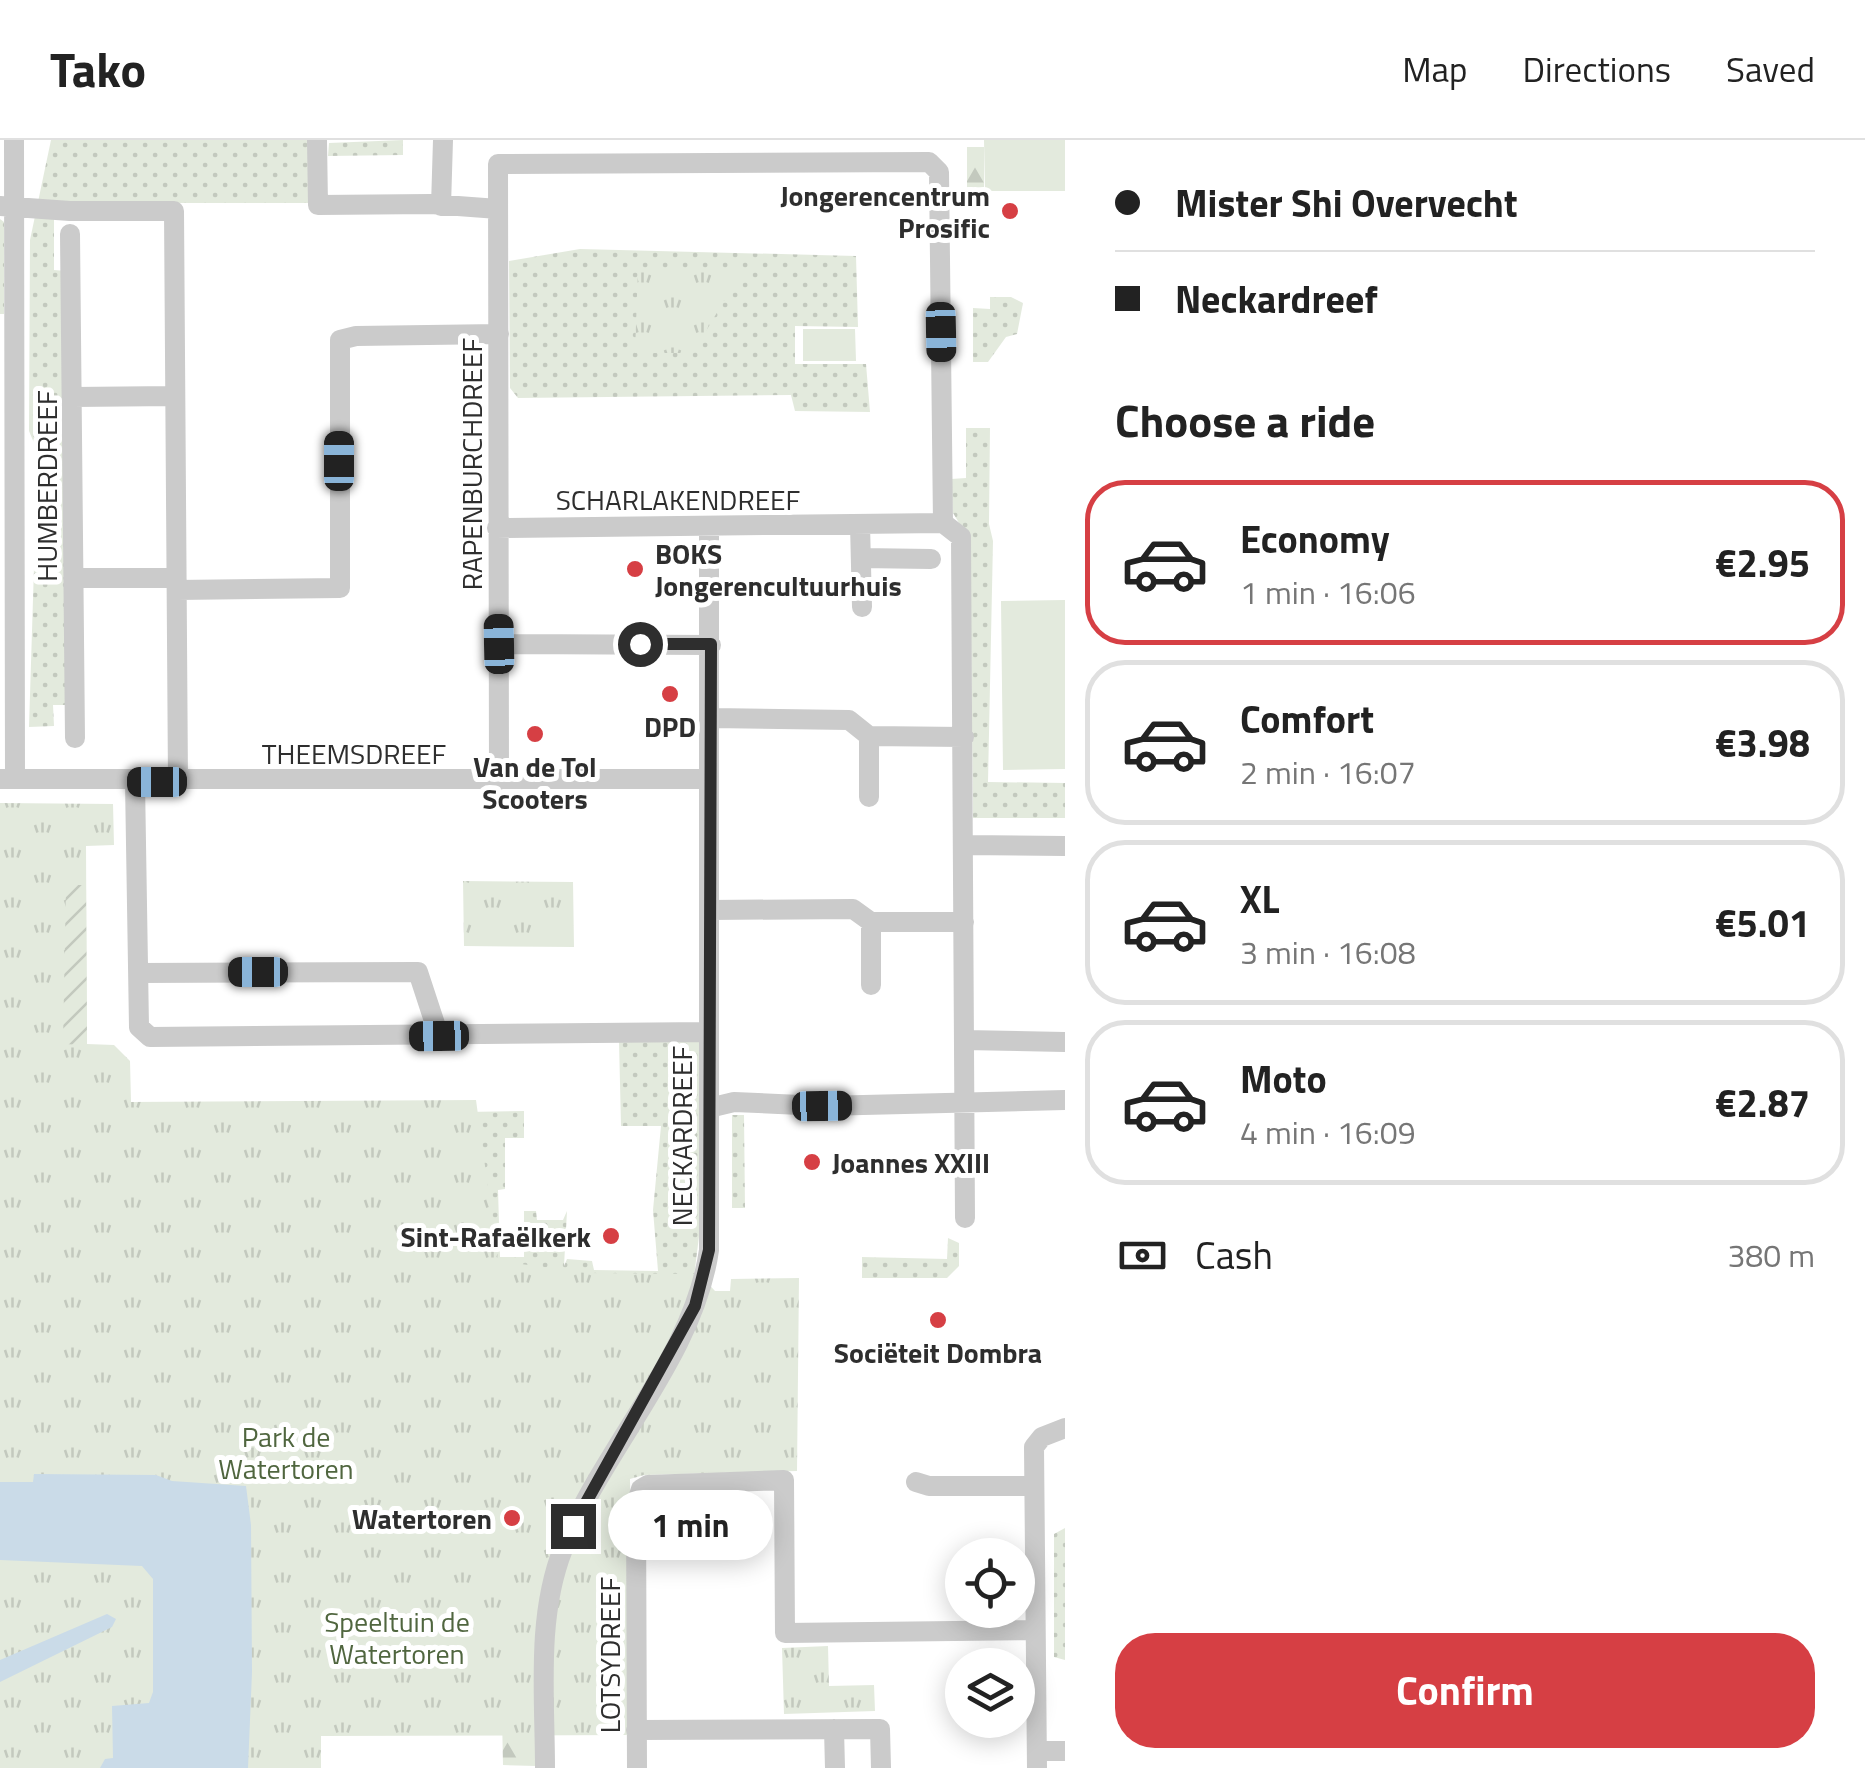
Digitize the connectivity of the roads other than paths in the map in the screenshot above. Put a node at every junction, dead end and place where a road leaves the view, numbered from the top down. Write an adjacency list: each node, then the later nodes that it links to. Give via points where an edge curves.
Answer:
1 (14, 140): 4 (street, HUMBERDREEF)
2 (317, 140): 5 (street, via 318,205)
3 (442, 140): 5 (street)
4 (7, 206): 9 (street, via 174,211); 15 (street, HUMBERDREEF)
5 (441, 206): 6 (street)
6 (498, 209): 8 (street, RAPENBURCHDREEF); 11 (street, RAPENBURCHDREEF, via 498,164 929,162 939,172)
7 (70, 234): 10 (street, HUMBERDREEF)
8 (498, 334): 14 (street, RAPENBURCHDREEF); 19 (street, via 340,340 340,588)
9 (174, 396): 10 (street); 19 (street)
10 (74, 397): 18 (street, HUMBERDREEF)
11 (943, 523): 12 (street, SCHARLAKENDREEF); 25 (street, via 962,537)
12 (860, 524): 13 (street, SCHARLAKENDREEF); 16 (street)
13 (709, 526): 14 (street, SCHARLAKENDREEF); 22 (street, NECKARDREEF)
14 (497, 528): 21 (street, RAPENBURCHDREEF)
15 (7, 546): 27 (street, HUMBERDREEF)
16 (861, 558): 17 (street); 20 (street)
17 (930, 559)
18 (74, 578): 19 (street); 26 (street, HUMBERDREEF)
19 (176, 584): 31 (street)
20 (862, 607)
21 (499, 644): 22 (street); 28 (street, RAPENBURCHDREEF)
22 (711, 644): 23 (street, NECKARDREEF)
23 (712, 718): 24 (street, via 849,720); 29 (street, NECKARDREEF)
24 (869, 736): 25 (street); 32 (street)
25 (964, 737): 33 (street)
26 (75, 738)
27 (8, 779): 30 (street, THEEMSDREEF)
28 (499, 780): 29 (street, THEEMSDREEF); 31 (street, THEEMSDREEF)
29 (708, 780): 35 (street, NECKARDREEF)
30 (135, 782): 31 (street, THEEMSDREEF); 38 (street)
31 (178, 782)
32 (869, 797)
33 (964, 845): 34 (street); 37 (street)
34 (1065, 846)
35 (710, 910): 36 (street, via 853,909); 40 (street, NECKARDREEF)
36 (872, 922): 37 (street); 39 (street)
37 (964, 922): 42 (street)
38 (139, 973): 41 (street, via 418,972); 41 (street, via 139,1027 160,1039)
39 (871, 985)
40 (709, 1032): 41 (street); 46 (street, NECKARDREEF)
41 (439, 1036)
42 (964, 1040): 43 (street); 45 (street)
43 (1065, 1042)
44 (1065, 1100): 45 (street)
45 (966, 1103): 46 (street, via 734,1102); 47 (street)
46 (709, 1108): 56 (street, NECKARDREEF, via 705,1280 573,1526 554,1576 546,1636)
47 (965, 1218)
48 (1065, 1428): 50 (street, via 1034,1446)
49 (916, 1482): 50 (street)
50 (1034, 1486): 51 (street)
51 (1033, 1630): 53 (street, LOTSYDREEF, via 785,1634 784,1480 648,1485 636,1505); 55 (street)
52 (834, 1729): 53 (street); 58 (street); 59 (street, via 880,1729)
53 (636, 1730): 57 (street, LOTSYDREEF)
54 (1065, 1751): 55 (street)
55 (1037, 1760)
56 (545, 1768)
57 (637, 1768)
58 (835, 1768)
59 (881, 1768)

